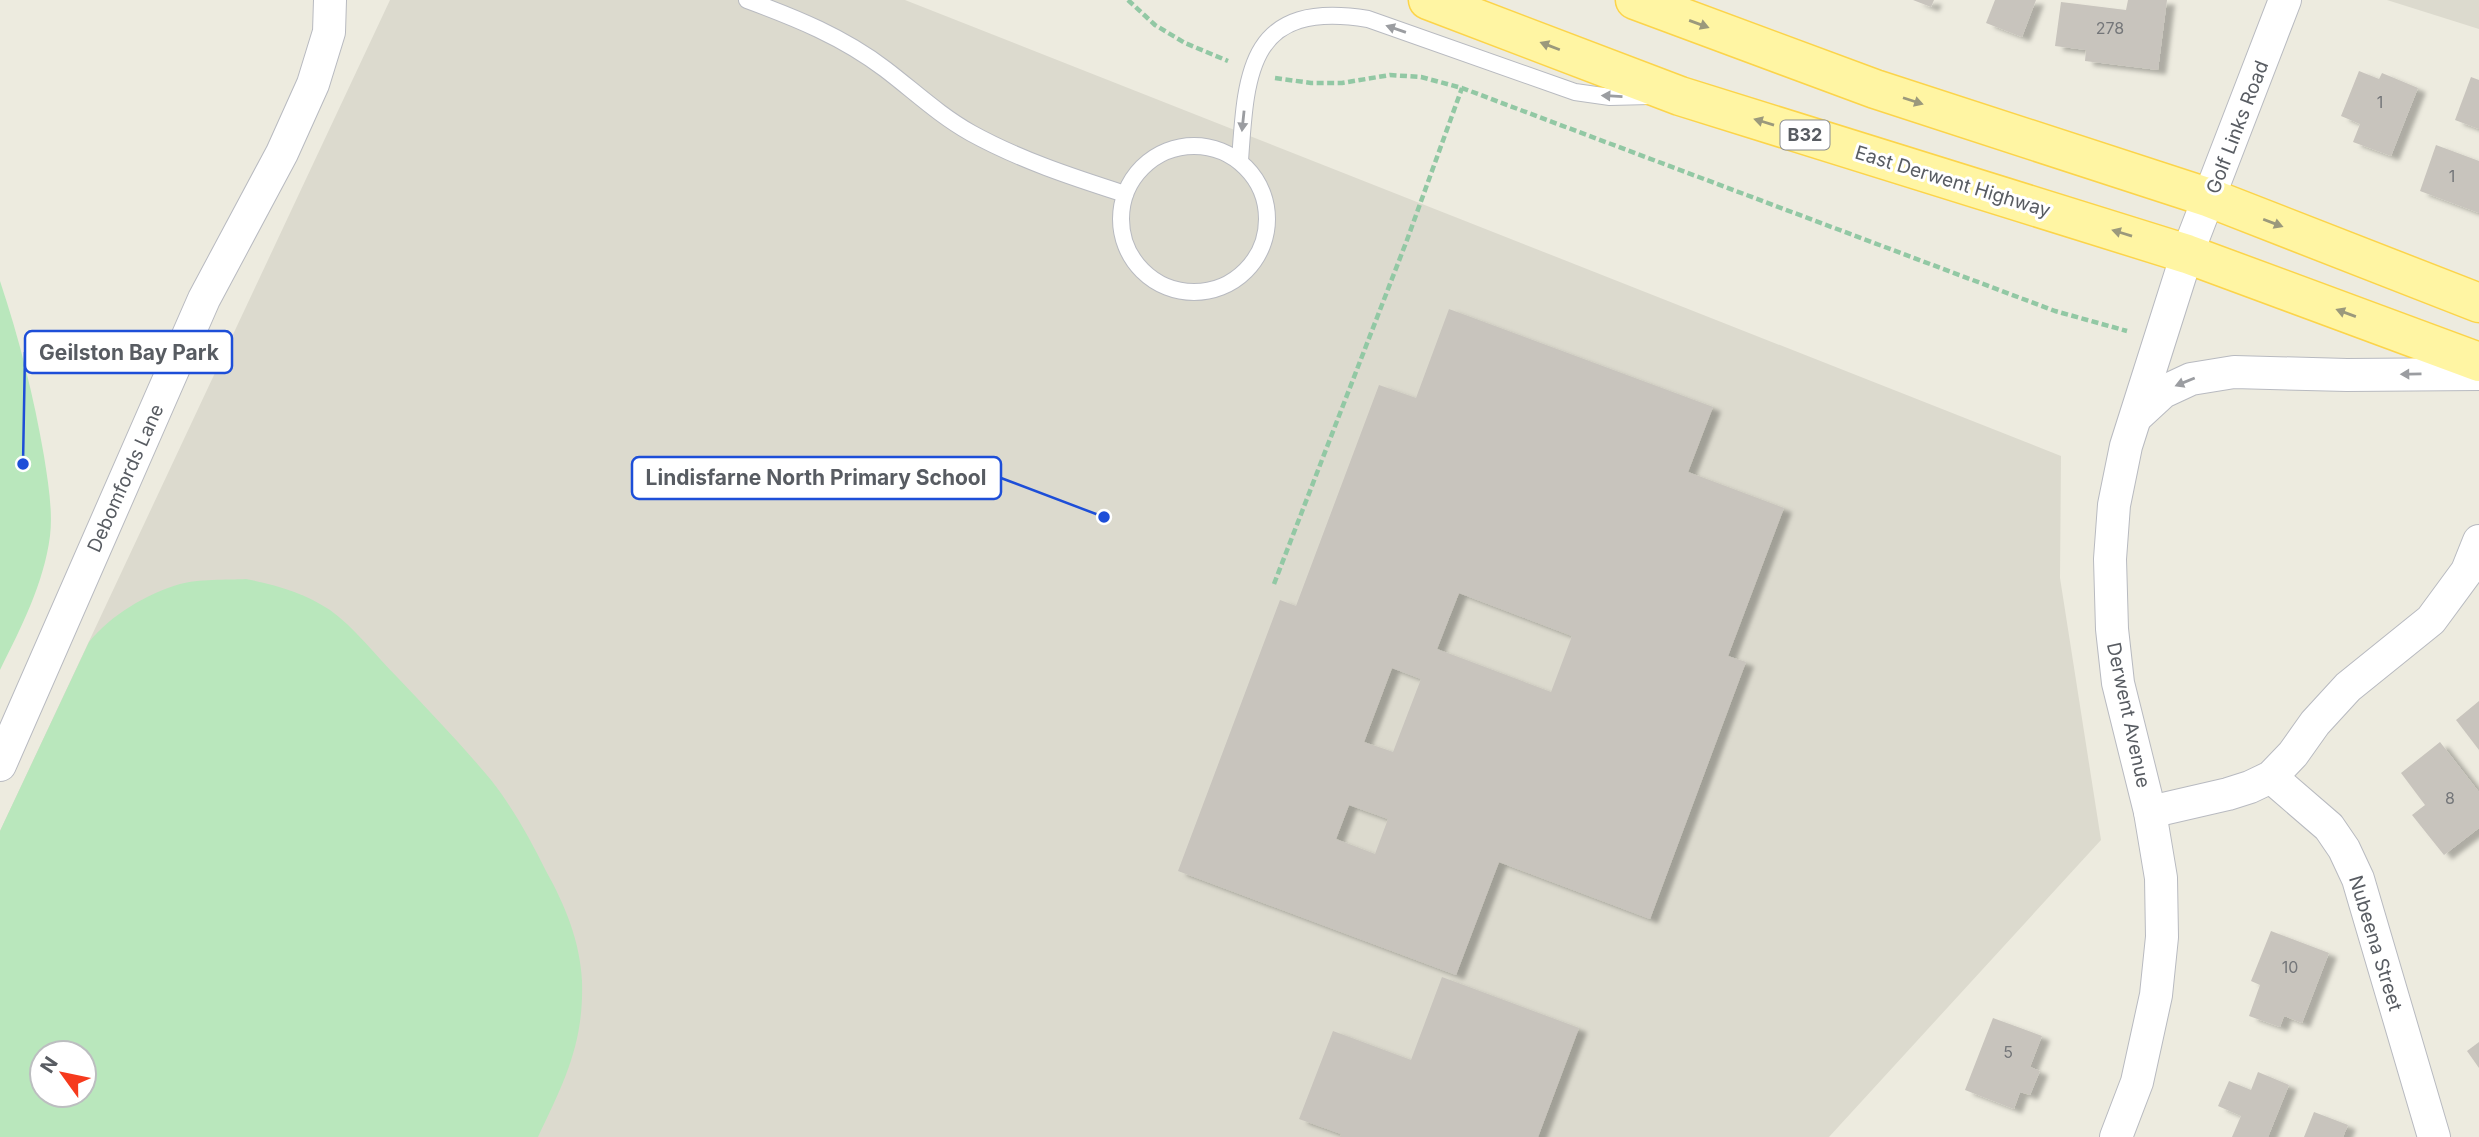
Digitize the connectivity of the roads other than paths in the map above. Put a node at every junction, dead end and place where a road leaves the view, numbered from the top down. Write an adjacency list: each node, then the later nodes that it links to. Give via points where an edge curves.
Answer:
1 (330, 0): 16 (street, Debomfords Lane, via 329,32 313,83 282,153 204,299)
2 (747, 0): 8 (lane, via 848,43 970,132 1058,172)
3 (1427, 0): 6 (main road, East Derwent Highway / B32, one-way to 3)
4 (1636, 0): 9 (main road, one-way to 9, via 1875,89)
5 (2285, 0): 9 (street, Golf Links Road)
6 (1680, 96): 7 (lane, one-way to 7, via 1610,97 1575,92 1368,19 1315,12 1294,18 1260,45 1250,70); 10 (main road, East Derwent Highway / B32, one-way to 6)
7 (1240, 161): 8 (lane, via 1220,149 1174,148 1136,173); 8 (lane, via 1256,178 1268,222 1255,261 1223,287 1181,292 1143,272 1130,256 1123,236)
8 (1125, 194)
9 (2210, 198): 10 (street, Golf Links Road); 11 (main road, one-way to 11)
10 (2187, 254): 12 (main road, East Derwent Highway / B32, one-way to 10); 14 (street, Derwent Avenue)
11 (2479, 303)
12 (2479, 362)
13 (2479, 373): 14 (street, one-way to 14, via 2234,372 2191,379 2163,391)
14 (2136, 417): 18 (street, Derwent Avenue, via 2113,505 2112,629 2118,683)
15 (2479, 541): 17 (street, via 2467,571 2431,620 2348,687)
16 (0, 765)
17 (2271, 777): 18 (street, via 2228,794); 20 (street, Nubeena Street, via 2329,827 2358,879)
18 (2150, 812): 19 (street, Derwent Avenue, via 2161,878 2160,960 2137,1082)
19 (2116, 1137)
20 (2434, 1137)

